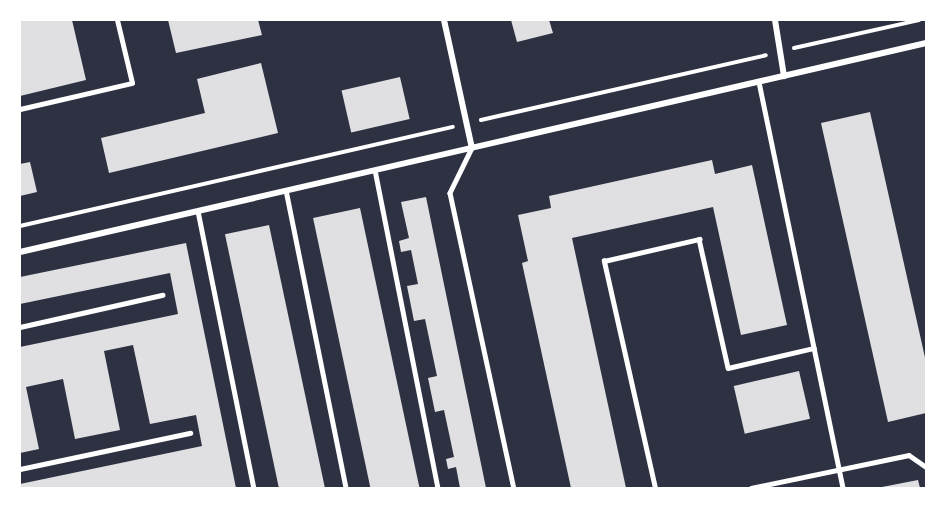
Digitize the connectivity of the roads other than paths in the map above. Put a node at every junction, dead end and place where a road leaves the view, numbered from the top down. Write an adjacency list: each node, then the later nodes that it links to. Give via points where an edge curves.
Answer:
1 (117, 20): 7 (lane, via 132,83)
2 (444, 20): 8 (street)
3 (775, 20): 5 (street)
4 (927, 43): 5 (street)
5 (784, 76): 6 (street)
6 (759, 82): 8 (street); 15 (lane)
7 (20, 109)
8 (472, 148): 9 (street); 23 (lane, via 450,193)
9 (375, 170): 10 (street); 22 (lane)
10 (286, 190): 11 (street); 21 (lane)
11 (198, 211): 12 (street); 20 (lane)
12 (20, 252)
13 (162, 295): 14 (lane)
14 (20, 327)
15 (814, 348): 18 (lane); 24 (lane, via 728,368 699,239 604,261)
16 (190, 433): 19 (lane)
17 (927, 467): 18 (lane, via 909,455)
18 (839, 468): 25 (lane); 26 (lane)
19 (20, 469)
20 (254, 489)
21 (346, 489)
22 (438, 489)
23 (514, 489)
24 (655, 489)
25 (751, 489)
26 (843, 489)

